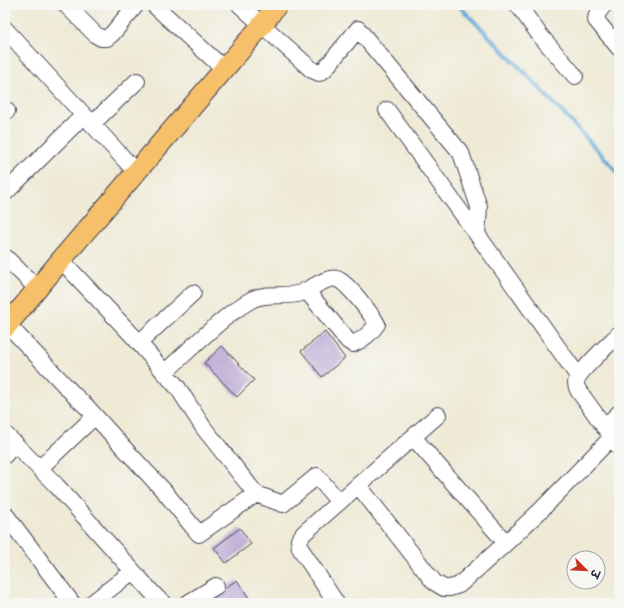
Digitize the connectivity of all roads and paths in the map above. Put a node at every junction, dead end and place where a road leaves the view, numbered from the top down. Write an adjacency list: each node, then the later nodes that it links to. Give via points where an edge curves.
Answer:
1 (66, 5): 2 (street, via 96,35 107,38)
2 (136, 5)
3 (154, 5): 11 (street)
4 (240, 5): 8 (street)
5 (277, 5): 8 (main road)
6 (518, 5): 12 (street)
7 (604, 5): 10 (street, via 596,15 596,20)
8 (262, 25): 11 (main road); 18 (street, via 312,70 319,73 358,29 461,154 480,207)
9 (5, 29): 15 (street)
10 (619, 48)
11 (224, 69): 16 (main road)
12 (575, 76)
13 (137, 80): 15 (street)
14 (387, 110): 18 (street)
15 (88, 120): 16 (street); 17 (street)
16 (136, 172): 20 (main road)
17 (5, 194)
18 (477, 234): 28 (street)
19 (5, 257): 21 (street)
20 (61, 260): 21 (main road); 26 (street)
21 (37, 288): 24 (main road)
22 (306, 290): 27 (street, via 253,300 214,326)
23 (193, 293): 26 (street)
24 (7, 326): 31 (street)
25 (619, 334): 28 (street)
26 (139, 343): 27 (street)
27 (164, 373): 37 (street, via 178,388 203,426)
28 (578, 376): 33 (street, via 578,390)
29 (619, 413): 33 (street)
30 (438, 415): 32 (street)
31 (96, 416): 35 (street); 37 (street, via 199,534)
32 (413, 437): 36 (street); 40 (street)
33 (612, 437): 40 (street)
34 (8, 444): 35 (street)
35 (40, 468): 41 (street)
36 (358, 485): 38 (street); 40 (street, via 434,582 444,588 459,585)
37 (256, 494): 38 (street, via 283,504 317,476)
38 (339, 502): 47 (street, via 299,540 300,548)
39 (5, 514): 43 (street)
40 (506, 543)
41 (133, 571): 44 (street); 45 (street)
42 (216, 586): 46 (street)
43 (72, 603)
44 (92, 603)
45 (164, 603)
46 (188, 603)
47 (336, 603)

